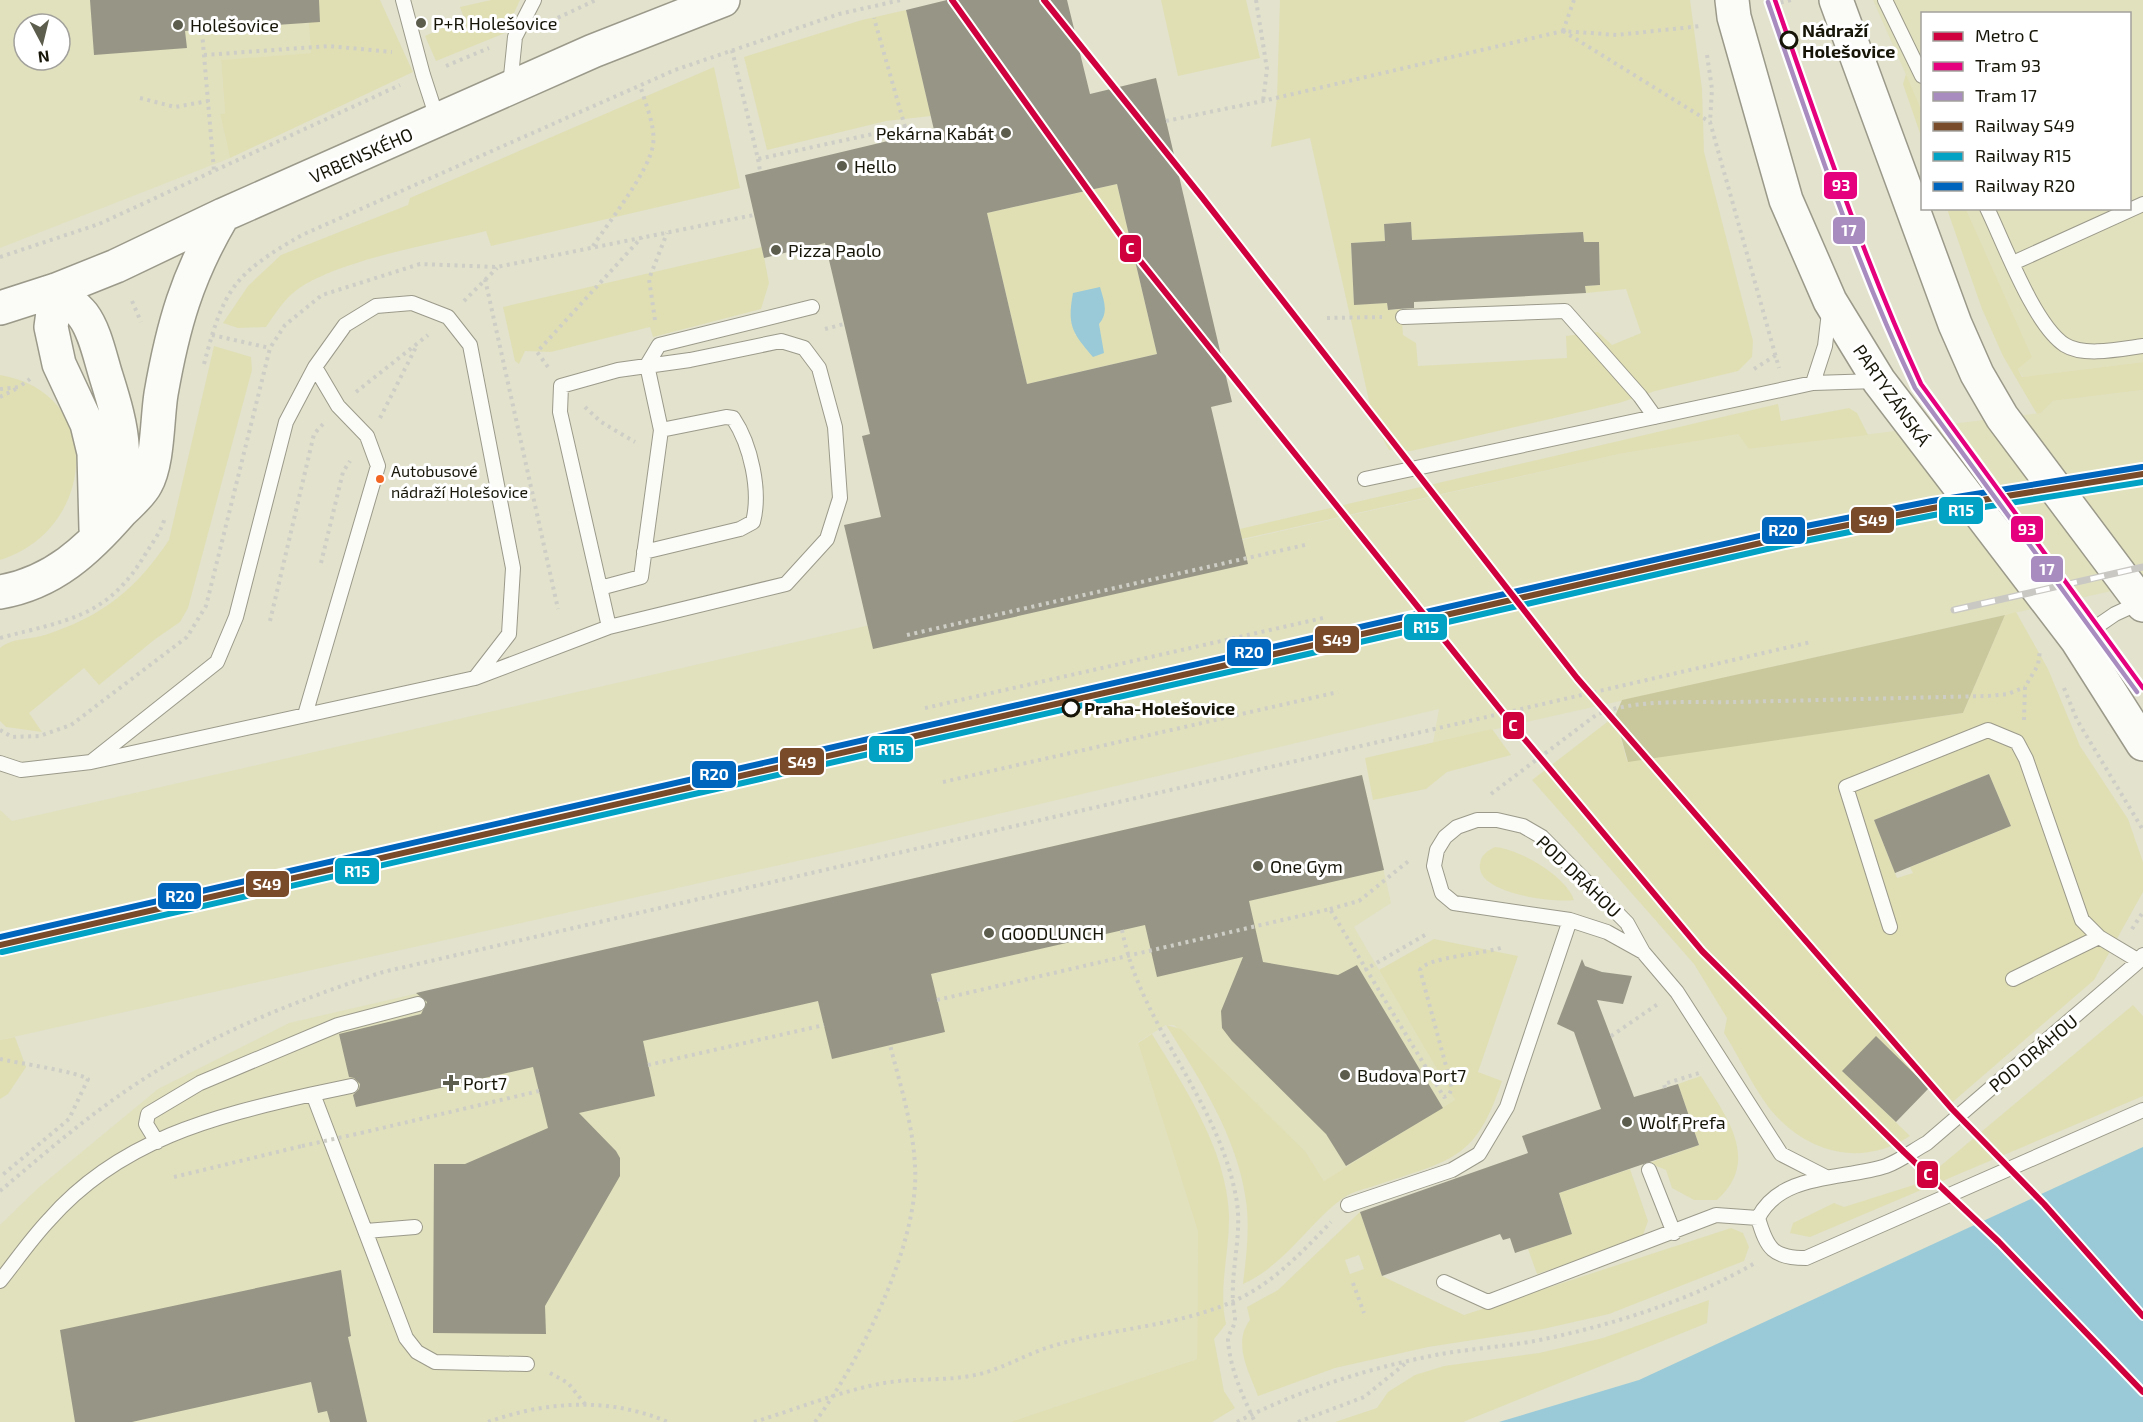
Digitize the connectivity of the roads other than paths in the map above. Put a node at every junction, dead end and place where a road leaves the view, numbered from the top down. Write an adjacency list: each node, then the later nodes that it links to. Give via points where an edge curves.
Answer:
1 (403, 0): 9 (lane)
2 (534, 0): 8 (lane, via 515,37)
3 (723, 0): 8 (main road, VRBENSKÉHO, via 593,51)
4 (1836, 0): 31 (main road, via 1977,374 2002,417)
5 (1885, 0): 7 (lane)
6 (1747, 4): 15 (main road, PARTYZÁNSKÁ, via 1734,17 1786,200)
7 (1921, 72)
8 (510, 89): 9 (main road, VRBENSKÉHO)
9 (438, 121): 12 (main road, VRBENSKÉHO)
10 (1988, 210): 13 (lane)
11 (2130, 210): 13 (lane)
12 (223, 215): 14 (main road, VRBENSKÉHO); 27 (main road, via 181,300 169,348 147,483)
13 (2013, 263): 19 (lane, via 2041,321 2066,346 2096,352)
14 (56, 291): 16 (main road, VRBENSKÉHO); 27 (main road, via 51,327 59,364 87,424 94,453)
15 (1830, 301): 22 (main road, PARTYZÁNSKÁ); 23 (lane, via 1825,346)
16 (0, 308)
17 (812, 308): 20 (lane, via 659,345)
18 (1403, 317): 24 (lane, via 1565,311)
19 (2143, 346)
20 (647, 365): 25 (lane); 29 (lane, via 561,386 560,412); 32 (lane, via 781,340 804,348 819,368 835,427 840,498 827,539 786,584)
21 (315, 367): 34 (lane, via 345,325 376,306 412,303 448,317 470,345 513,568 508,634); 35 (lane, via 338,406 367,436 378,466); 37 (lane, via 286,422 236,617 217,662)
22 (1879, 381): 23 (lane); 33 (main road, PARTYZÁNSKÁ)
23 (1813, 383): 24 (lane)
24 (1655, 417): 26 (lane)
25 (661, 430): 28 (lane); 28 (lane, via 733,418 746,449 756,493 755,514 753,522 740,529)
26 (1365, 479)
27 (96, 541): 30 (main road, via 60,570 36,582)
28 (644, 552): 29 (lane, via 640,577)
29 (600, 588): 32 (lane)
30 (0, 592)
31 (2142, 604): 33 (lane, via 2115,614)
32 (609, 627): 34 (lane)
33 (2077, 640): 36 (main road, PARTYZÁNSKÁ)
34 (475, 678): 35 (lane)
35 (305, 715): 37 (lane)
36 (2143, 744)
37 (91, 762): 38 (lane, via 21,770)
38 (0, 763)
39 (1570, 920): 42 (lane, POD DRÁHOU, via 1607,932); 42 (lane, POD DRÁHOU, via 1454,903 1442,893 1436,879 1437,850 1457,827 1477,820 1523,826 1560,853 1627,923); 52 (lane, via 1507,1107 1479,1154 1452,1170)
40 (1890, 927): 41 (lane, via 1846,786 1988,730 2017,742 2082,920)
41 (2099, 937): 43 (lane); 44 (lane)
42 (1643, 952): 51 (lane, POD DRÁHOU, via 1677,992 1781,1154)
43 (2142, 959): 51 (lane, POD DRÁHOU, via 1927,1143 1888,1165)
44 (2013, 979)
45 (418, 1004): 49 (lane, via 338,1025 200,1083 148,1114 146,1124)
46 (351, 1086): 47 (lane)
47 (313, 1094): 49 (lane, via 228,1113); 55 (lane)
48 (2143, 1110): 53 (lane, via 1806,1258 1788,1258 1774,1252 1763,1236)
49 (157, 1142): 57 (lane, via 83,1189 50,1219)
50 (1649, 1170): 56 (lane)
51 (1826, 1177): 53 (lane, POD DRÁHOU, via 1783,1191 1764,1206)
52 (1348, 1205)
53 (1758, 1218): 56 (lane, via 1716,1215)
54 (415, 1227): 55 (lane)
55 (366, 1231): 59 (lane, via 406,1338 417,1352 435,1362)
56 (1674, 1233): 58 (lane, via 1488,1302)
57 (0, 1281)
58 (1444, 1282)
59 (527, 1364)

